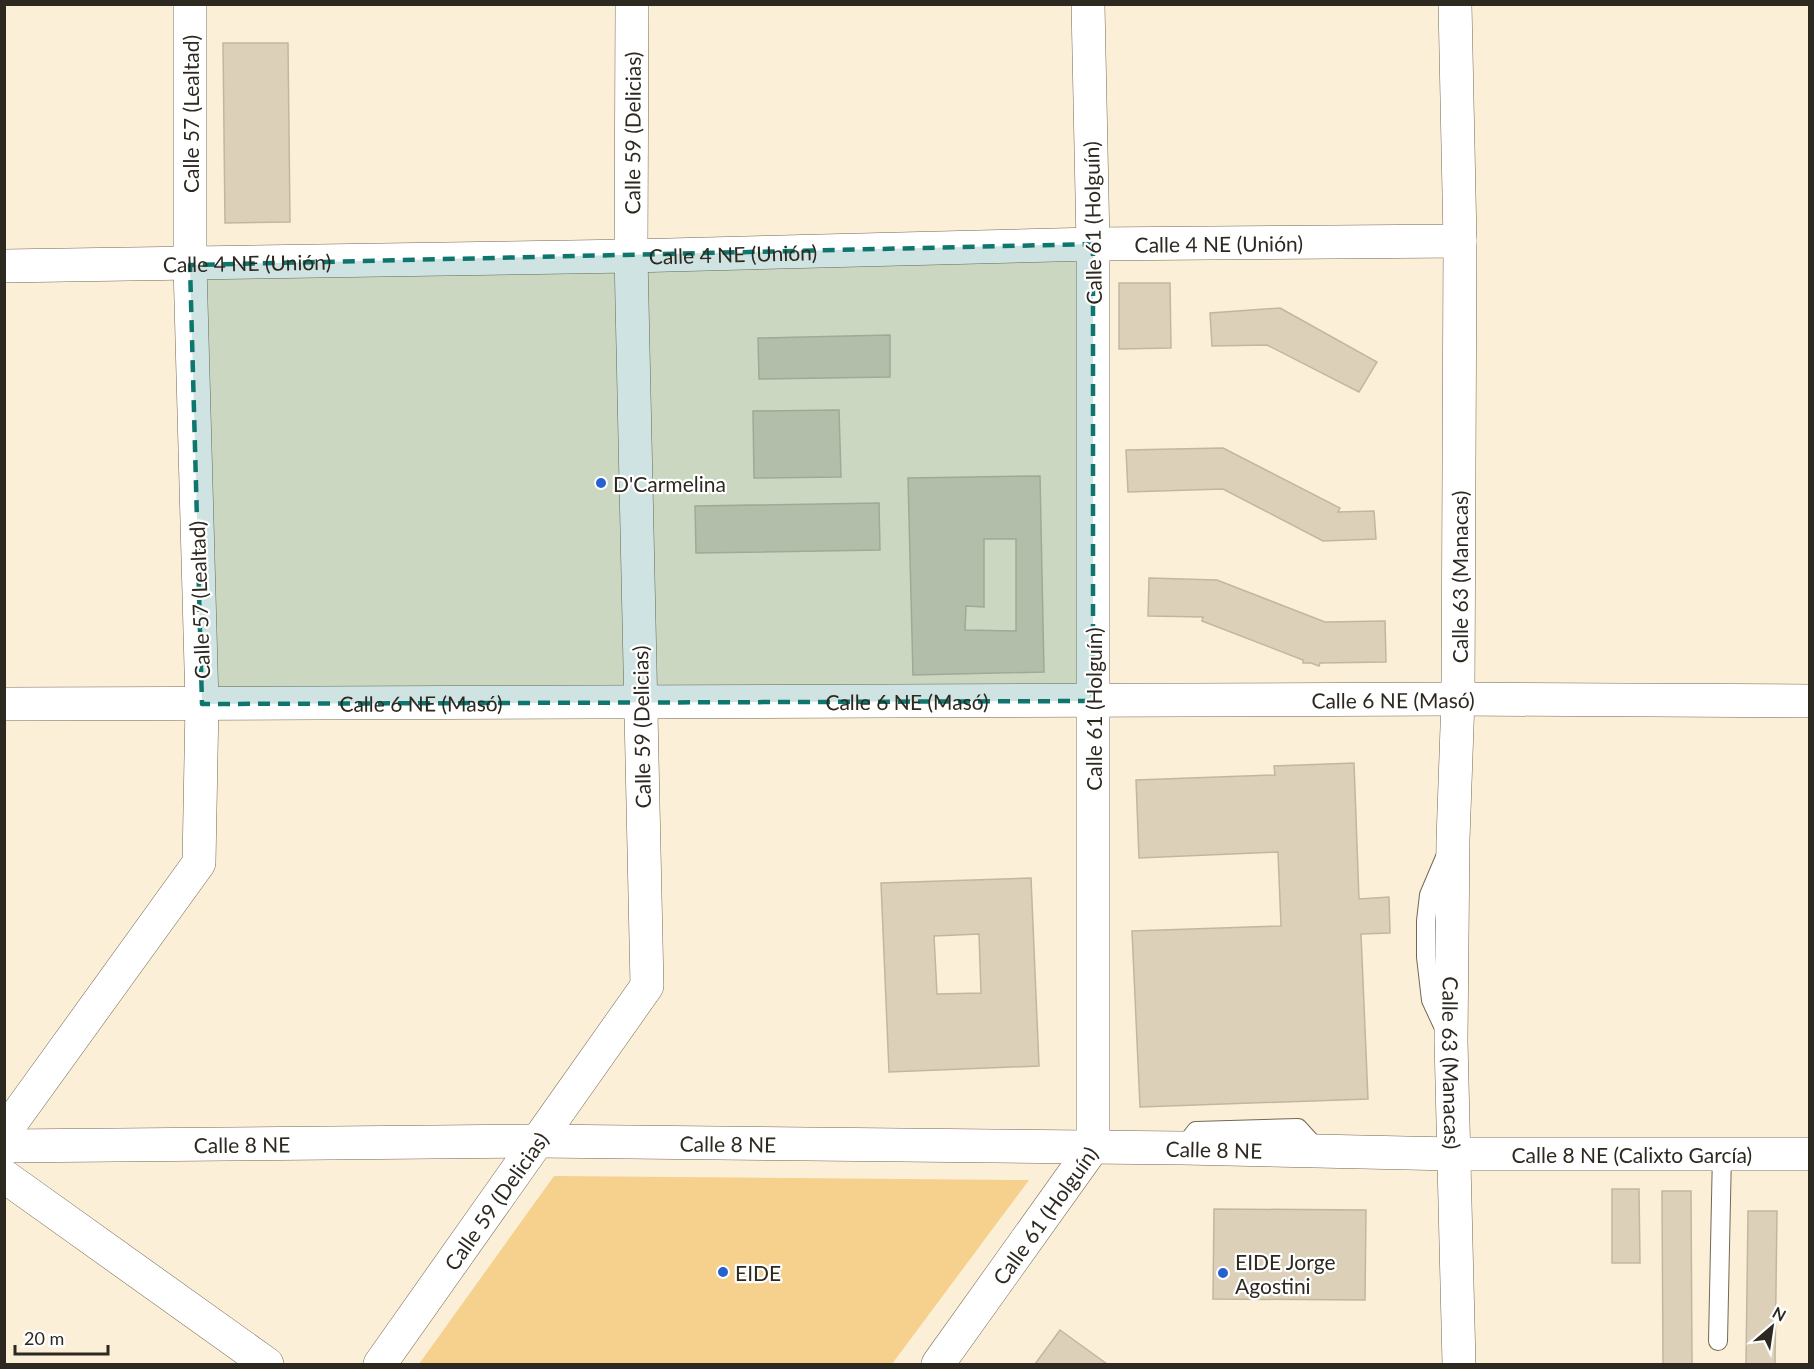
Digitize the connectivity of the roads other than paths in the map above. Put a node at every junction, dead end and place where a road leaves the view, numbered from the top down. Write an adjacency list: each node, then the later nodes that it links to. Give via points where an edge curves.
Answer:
1 (190, 4): 8 (street, Calle 57 (Lealtad))
2 (632, 4): 7 (street, Calle 59 (Delicias))
3 (1088, 4): 6 (street, Calle 61 (Holguín))
4 (1455, 4): 5 (street, Calle 63 (Manacas))
5 (1460, 241): 6 (street, Calle 4 NE (Unión)); 10 (street, Calle 63 (Manacas))
6 (1093, 244): 7 (street, Calle 4 NE (Unión)); 11 (street, Calle 61 (Holguín))
7 (631, 256): 8 (street, Calle 4 NE (Unión)); 13 (street, Calle 59 (Delicias))
8 (190, 265): 9 (street, Calle 4 NE (Unión)); 15 (street, Calle 57 (Lealtad))
9 (4, 266)
10 (1458, 699): 11 (street, Calle 6 NE (Masó)); 12 (street, Calle 6 NE (Masó)); 21 (street, Calle 63 (Manacas), via 1453,840)
11 (1093, 700): 13 (street, Calle 6 NE (Masó)); 19 (street, Calle 61 (Holguín))
12 (1809, 701)
13 (641, 702): 15 (street, Calle 6 NE (Masó)); 17 (street, Calle 59 (Delicias), via 647,986)
14 (4, 704): 15 (street, Calle 6 NE (Masó))
15 (202, 704): 16 (street, Calle 57 (Lealtad), via 199,863)
16 (4, 1134)
17 (538, 1141): 18 (street, Calle 8 NE); 19 (street, Calle 8 NE); 26 (street, Calle 59 (Delicias))
18 (4, 1146)
19 (1093, 1147): 21 (street, Calle 8 NE); 27 (street, Calle 61 (Holguín))
20 (1722, 1153): 21 (street, Calle 8 NE (Calixto García)); 22 (street, Calle 8 NE (Calixto García)); 24 (lane)
21 (1453, 1154): 28 (street, Calle 63 (Manacas))
22 (1809, 1154)
23 (4, 1176): 25 (street)
24 (1718, 1341)
25 (267, 1365)
26 (380, 1365)
27 (938, 1365)
28 (1459, 1365)

